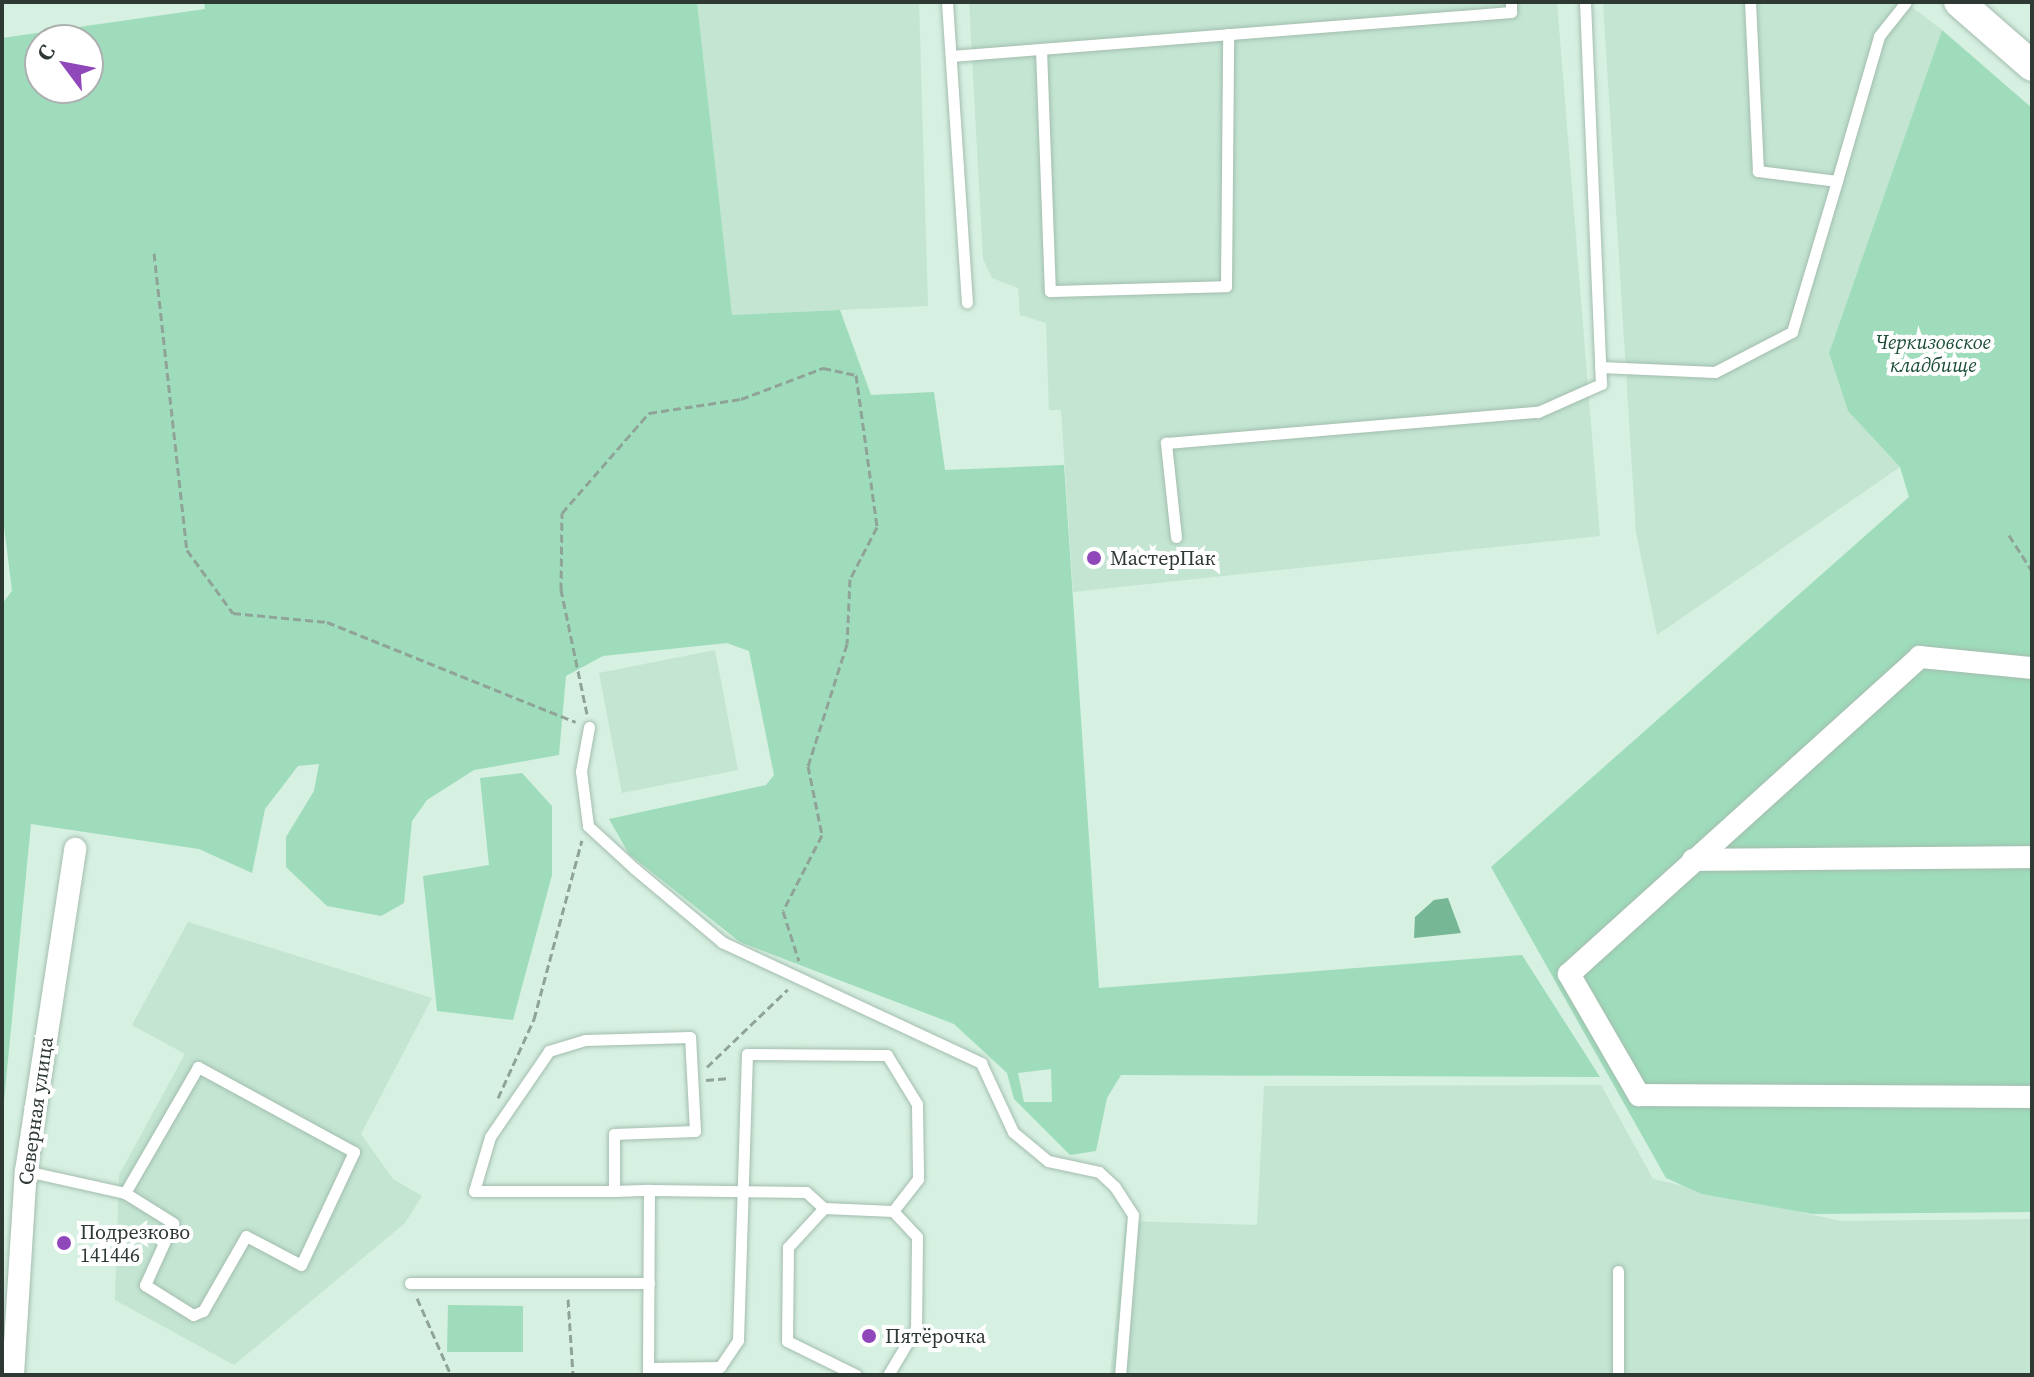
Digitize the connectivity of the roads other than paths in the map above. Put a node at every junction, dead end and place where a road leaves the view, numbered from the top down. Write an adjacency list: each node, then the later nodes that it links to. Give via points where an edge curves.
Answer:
1 (947, 2): 9 (lane)
2 (1511, 2): 7 (lane, via 1511,12)
3 (1585, 2): 13 (lane)
4 (1750, 2): 11 (lane, via 1758,171)
5 (1906, 2): 11 (lane, via 1879,36)
6 (1959, 2): 10 (street)
7 (1228, 34): 8 (lane); 8 (lane, via 1226,286 1050,291)
8 (1041, 49): 9 (lane)
9 (951, 56): 12 (lane)
10 (2032, 66)
11 (1837, 181): 13 (lane, via 1792,332 1715,372)
12 (967, 302)
13 (1600, 367): 14 (lane, via 1601,384 1538,412 1166,443)
14 (1176, 537)
15 (2032, 668): 19 (street, via 1920,657)
16 (589, 727): 35 (lane, via 581,771 588,826 722,942 804,974 981,1063 1013,1132 1048,1161 1099,1172 1115,1187 1133,1215)
17 (75, 849): 21 (street, Северная улица)
18 (2032, 857): 19 (street)
19 (1693, 860): 20 (street, via 1569,974 1639,1095)
20 (2032, 1097)
21 (26, 1171): 25 (lane); 32 (street, Северная улица)
22 (738, 1189): 23 (lane); 26 (lane, via 806,1192); 27 (lane, via 747,1054 887,1055 917,1104 918,1179); 31 (lane, via 732,1357 720,1367)
23 (649, 1190): 24 (lane); 30 (lane)
24 (614, 1191): 24 (lane, via 474,1191 490,1137 549,1051 585,1040 690,1037 695,1131 614,1134)
25 (125, 1193): 25 (lane, via 173,1223 145,1285 193,1315 203,1311 246,1236 301,1265 354,1152 198,1067)
26 (824, 1208): 27 (lane); 33 (lane, via 788,1247 787,1341)
27 (893, 1211): 34 (lane, via 917,1237 916,1328)
28 (1618, 1271): 36 (lane)
29 (410, 1283): 30 (lane)
30 (649, 1283): 31 (lane)
31 (648, 1372)
32 (13, 1375)
33 (856, 1375)
34 (888, 1375)
35 (1120, 1375)
36 (1618, 1375)

